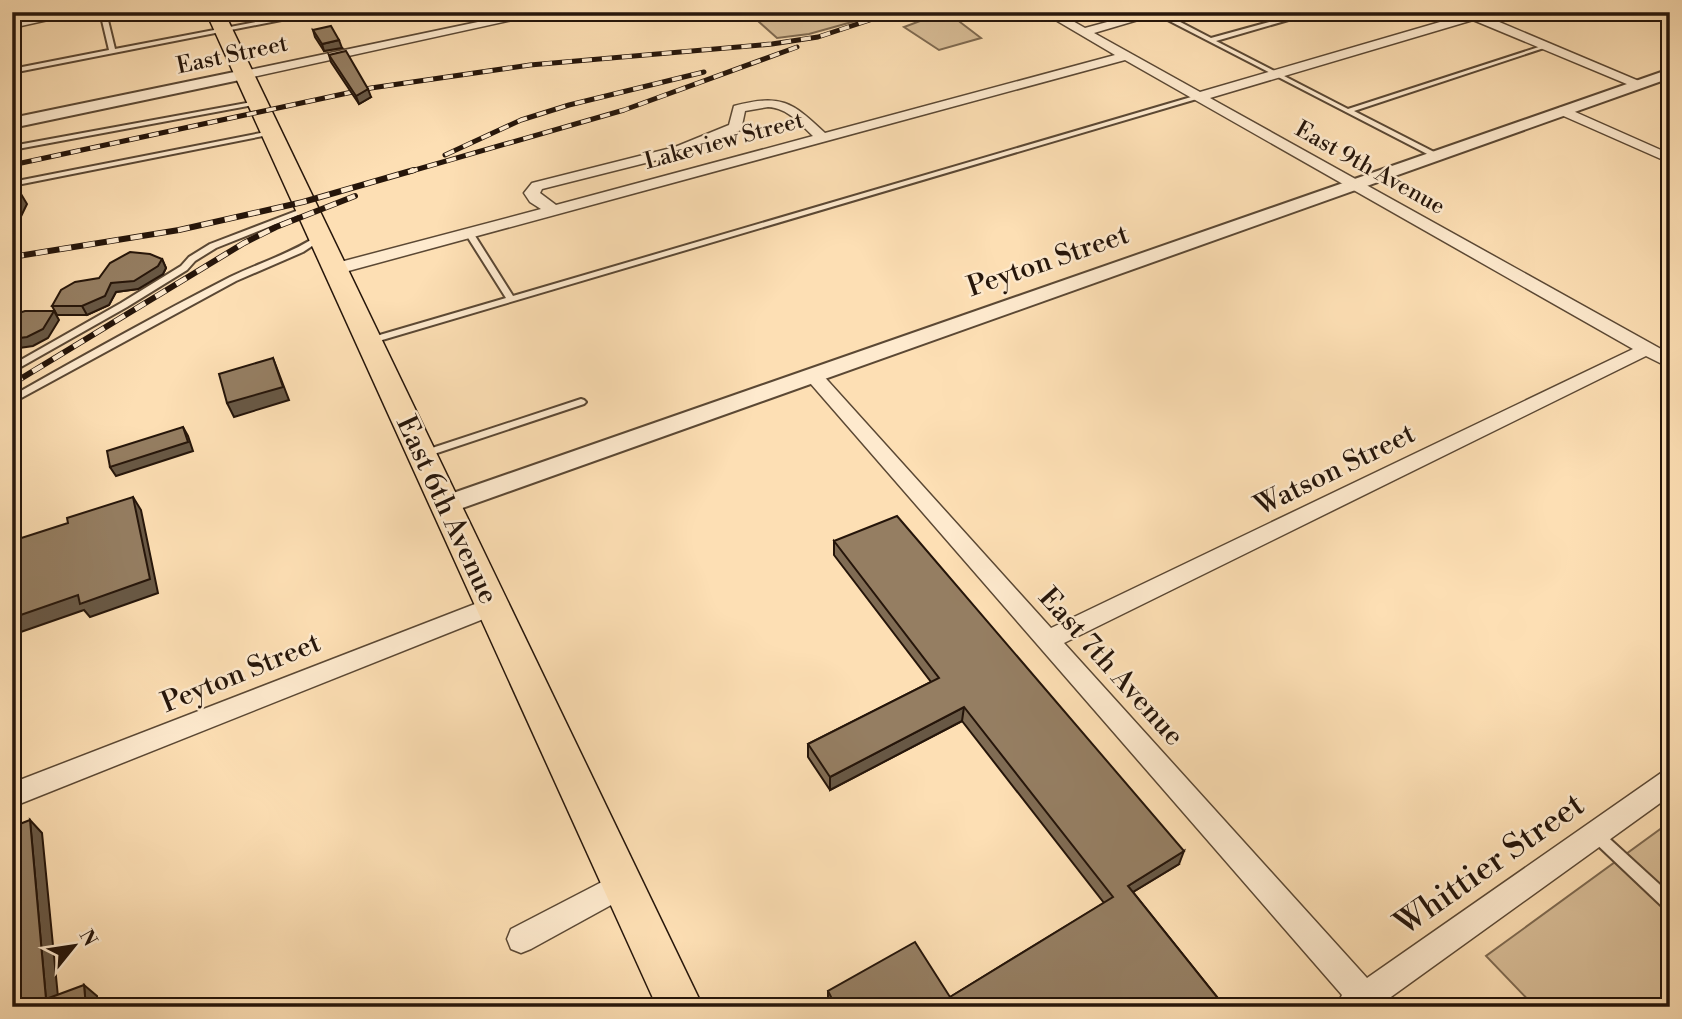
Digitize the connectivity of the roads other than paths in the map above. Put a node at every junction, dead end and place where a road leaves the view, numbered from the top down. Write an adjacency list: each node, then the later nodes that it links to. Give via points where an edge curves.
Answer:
1 (78, 12): 11 (street)
2 (103, 12): 15 (lane)
3 (319, 12): 10 (lane)
4 (543, 12): 9 (street, East Street)
5 (1048, 12): 12 (street, East 9th Avenue)
6 (1158, 12): 12 (street); 13 (lane)
7 (1313, 12): 13 (lane)
8 (1475, 13): 14 (street); 18 (street)
9 (493, 17): 21 (street, East Street)
10 (219, 22): 15 (lane); 21 (main road, East 6th Avenue)
11 (12, 24)
12 (1083, 32): 16 (street, East 9th Avenue)
13 (1211, 40): 18 (lane)
14 (1547, 47): 20 (street); 23 (lane)
15 (113, 52): 17 (lane)
16 (1126, 56): 22 (street, East 9th Avenue); 27 (street, Lakeview Street)
17 (12, 71)
18 (1276, 74): 22 (street); 23 (lane)
19 (1670, 74): 20 (street, Peyton Street)
20 (1639, 84): 24 (street, Peyton Street)
21 (251, 89): 25 (street, East Street); 26 (main road, East 6th Avenue); 28 (lane)
22 (1198, 97): 32 (street, East 9th Avenue); 37 (lane)
23 (1348, 111): 29 (lane)
24 (1564, 111): 29 (street, Peyton Street); 30 (street)
25 (12, 123)
26 (271, 133): 31 (lane); 34 (main road, East 6th Avenue)
27 (823, 138): 33 (street, Lakeview Street); 33 (street, via 785,104 764,102 739,109 736,127 680,150 537,186 532,193 535,199)
28 (12, 148)
29 (1436, 156): 32 (street, Peyton Street)
30 (1670, 159)
31 (12, 184)
32 (1353, 185): 39 (street, East 9th Avenue); 42 (street, Peyton Street)
33 (554, 210): 35 (street, Lakeview Street)
34 (314, 224): 36 (main road, East 6th Avenue); 41 (lane, via 213,246 124,305); 43 (lane, via 310,245 221,285)
35 (469, 233): 36 (street, Lakeview Street); 37 (lane)
36 (335, 269): 38 (main road, East 6th Avenue)
37 (511, 299): 38 (lane)
38 (369, 341): 45 (main road, East 6th Avenue)
39 (1647, 349): 40 (street, East 9th Avenue); 48 (street, Watson Street)
40 (1670, 362)
41 (12, 369)
42 (813, 376): 46 (street, Peyton Street); 48 (street, East 7th Avenue)
43 (12, 400)
44 (581, 402): 45 (lane)
45 (422, 455): 46 (main road, East 6th Avenue)
46 (445, 505): 47 (main road, East 6th Avenue)
47 (493, 606): 50 (street, Peyton Street); 52 (main road, East 6th Avenue)
48 (1047, 640): 55 (street, East 7th Avenue)
49 (1668, 785): 51 (street, Whittier Street)
50 (12, 795)
51 (1595, 834): 53 (lane); 55 (street, Whittier Street)
52 (623, 884): 54 (street); 56 (main road, East 6th Avenue)
53 (1670, 904)
54 (521, 939)
55 (1358, 1002)
56 (680, 1007)

